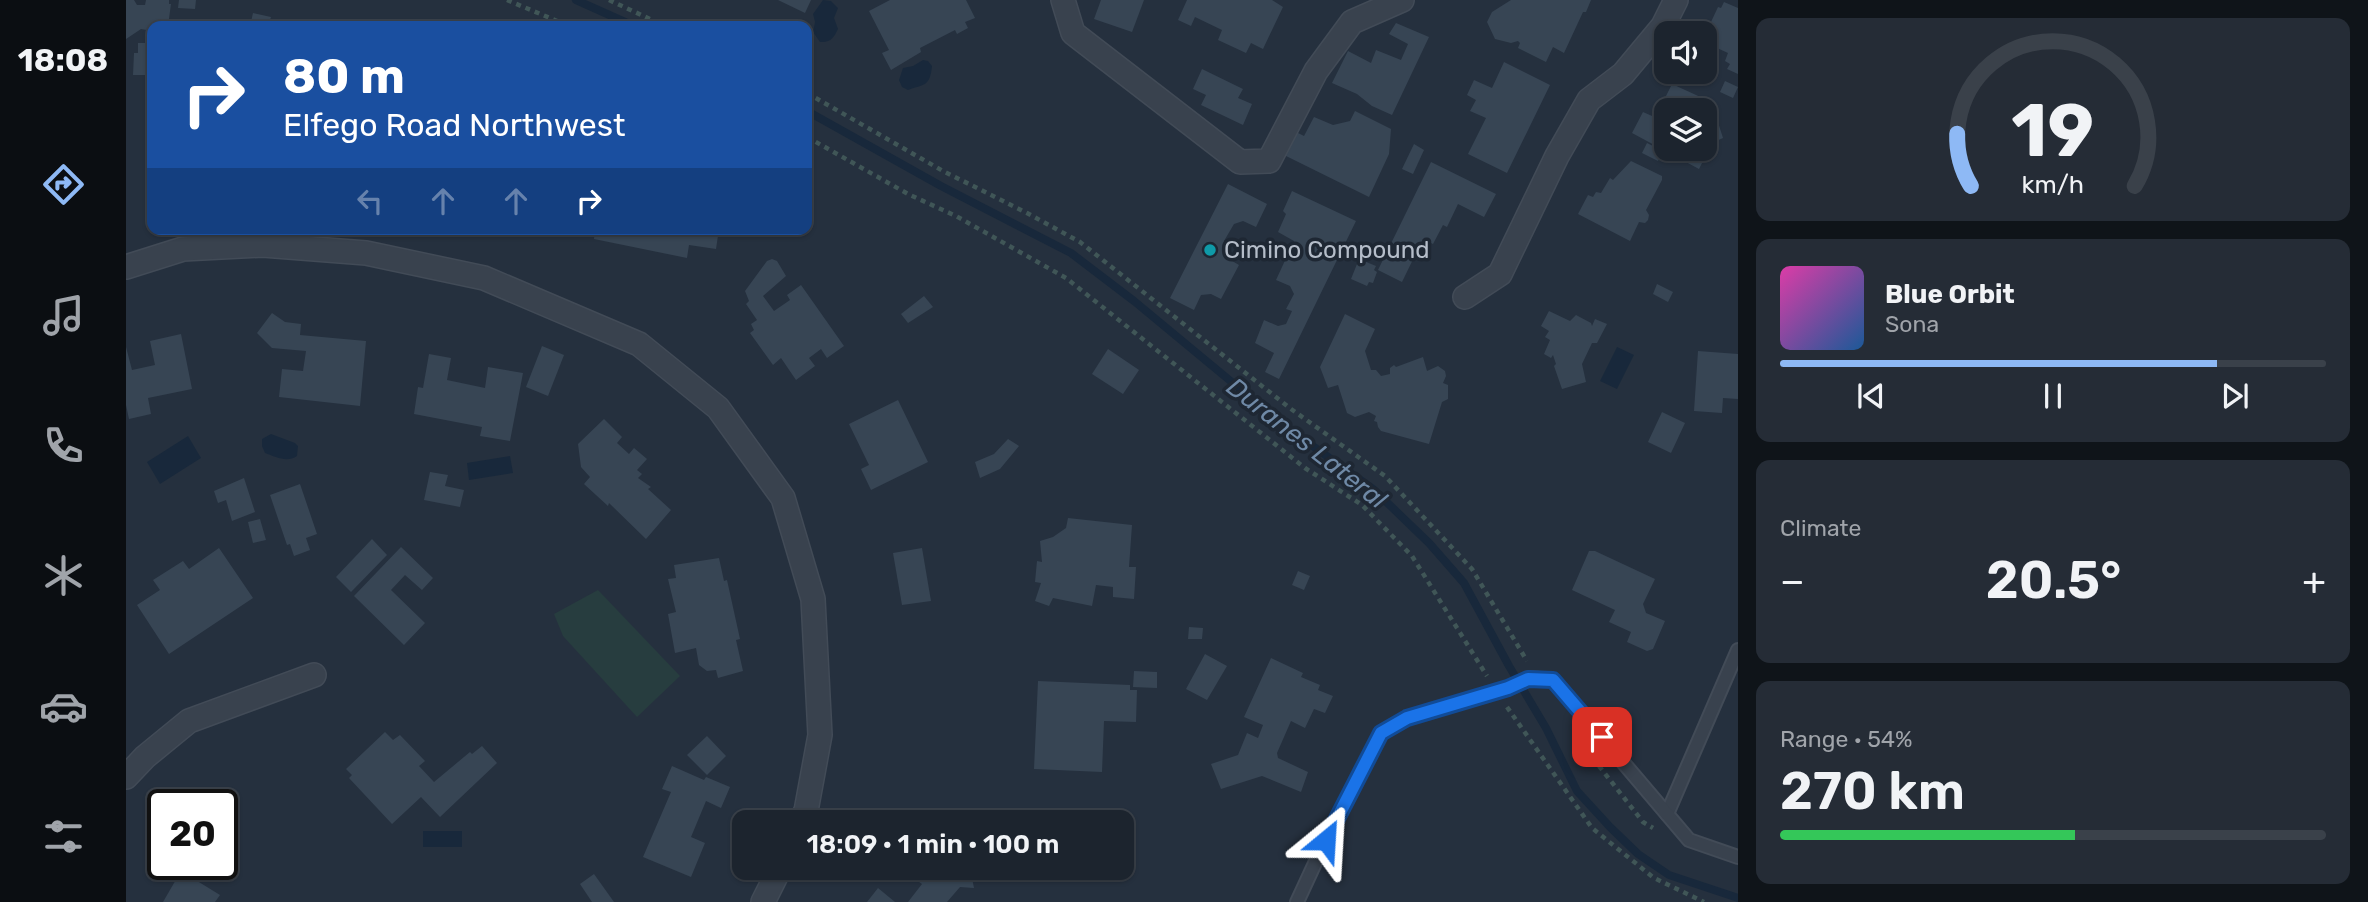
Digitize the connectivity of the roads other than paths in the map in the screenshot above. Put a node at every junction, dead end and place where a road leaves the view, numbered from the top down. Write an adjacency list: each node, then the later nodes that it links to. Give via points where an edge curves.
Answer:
1 (1063, 0): 2 (street, via 1073,33 1240,162 1269,161 1315,71 1353,22)
2 (1402, 0)
3 (1676, 0): 6 (street, via 1663,26 1623,74 1589,100 1556,156 1500,274)
4 (180, 239): 5 (street); 10 (street, via 366,253 484,278 639,344 718,408 783,498 813,599 820,735)
5 (126, 267)
6 (1465, 297)
7 (1738, 650): 11 (lane)
8 (314, 675): 9 (street, via 189,721)
9 (126, 777)
10 (806, 810)
11 (1667, 814): 12 (lane, via 1689,840); 15 (lane, via 1553,680 1529,679 1407,718 1381,733)
12 (1738, 857)
13 (774, 880): 14 (street)
14 (763, 902)
15 (1297, 902)

